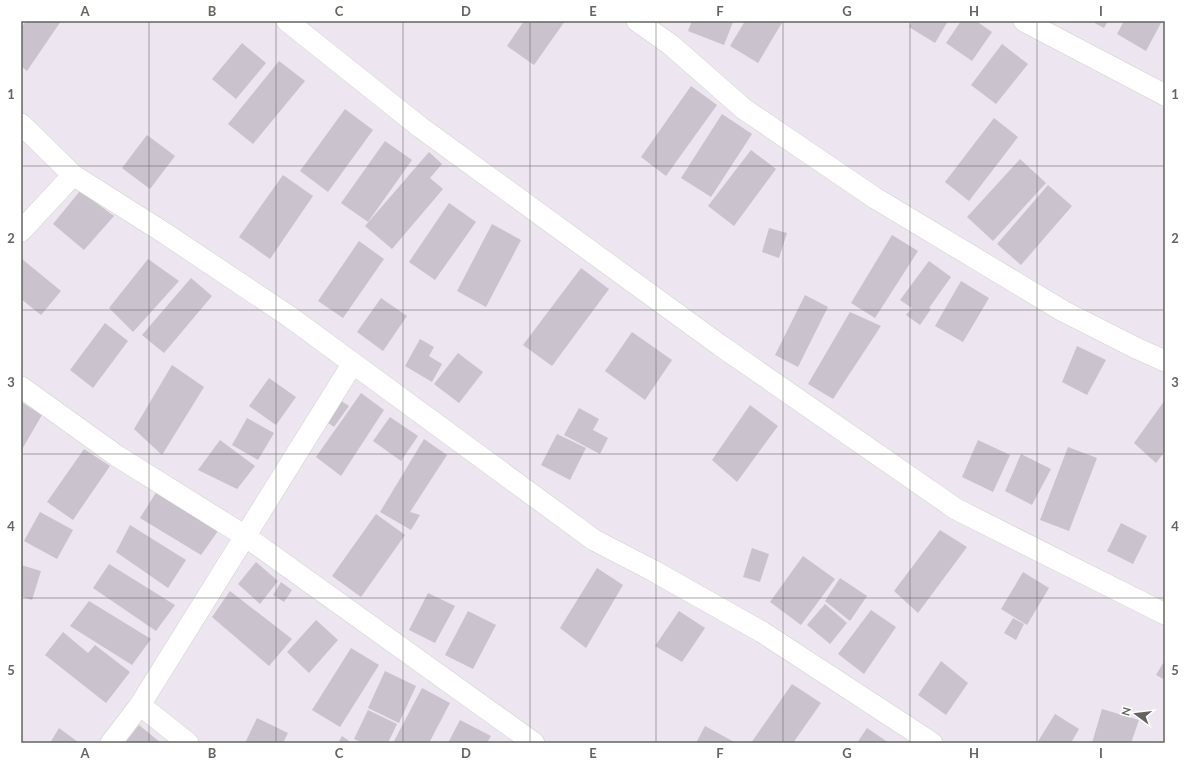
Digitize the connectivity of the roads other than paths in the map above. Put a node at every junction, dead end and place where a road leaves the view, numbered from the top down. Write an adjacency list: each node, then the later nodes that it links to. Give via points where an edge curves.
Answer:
1 (287, 21): 12 (street, via 420,126 708,336 956,508)
2 (637, 21): 8 (street, via 671,45 744,109 875,198 1063,310)
3 (1024, 21): 4 (street)
4 (1165, 95)
5 (21, 124): 6 (street)
6 (73, 175): 7 (street); 9 (street, via 290,317)
7 (21, 231)
8 (1165, 361)
9 (353, 363): 11 (street); 17 (street, via 594,540 762,632)
10 (21, 387): 11 (street, via 117,456)
11 (245, 536): 13 (street); 16 (street)
12 (1165, 614)
13 (140, 705): 14 (street); 15 (street)
14 (111, 743)
15 (188, 743)
16 (534, 743)
17 (932, 743)

